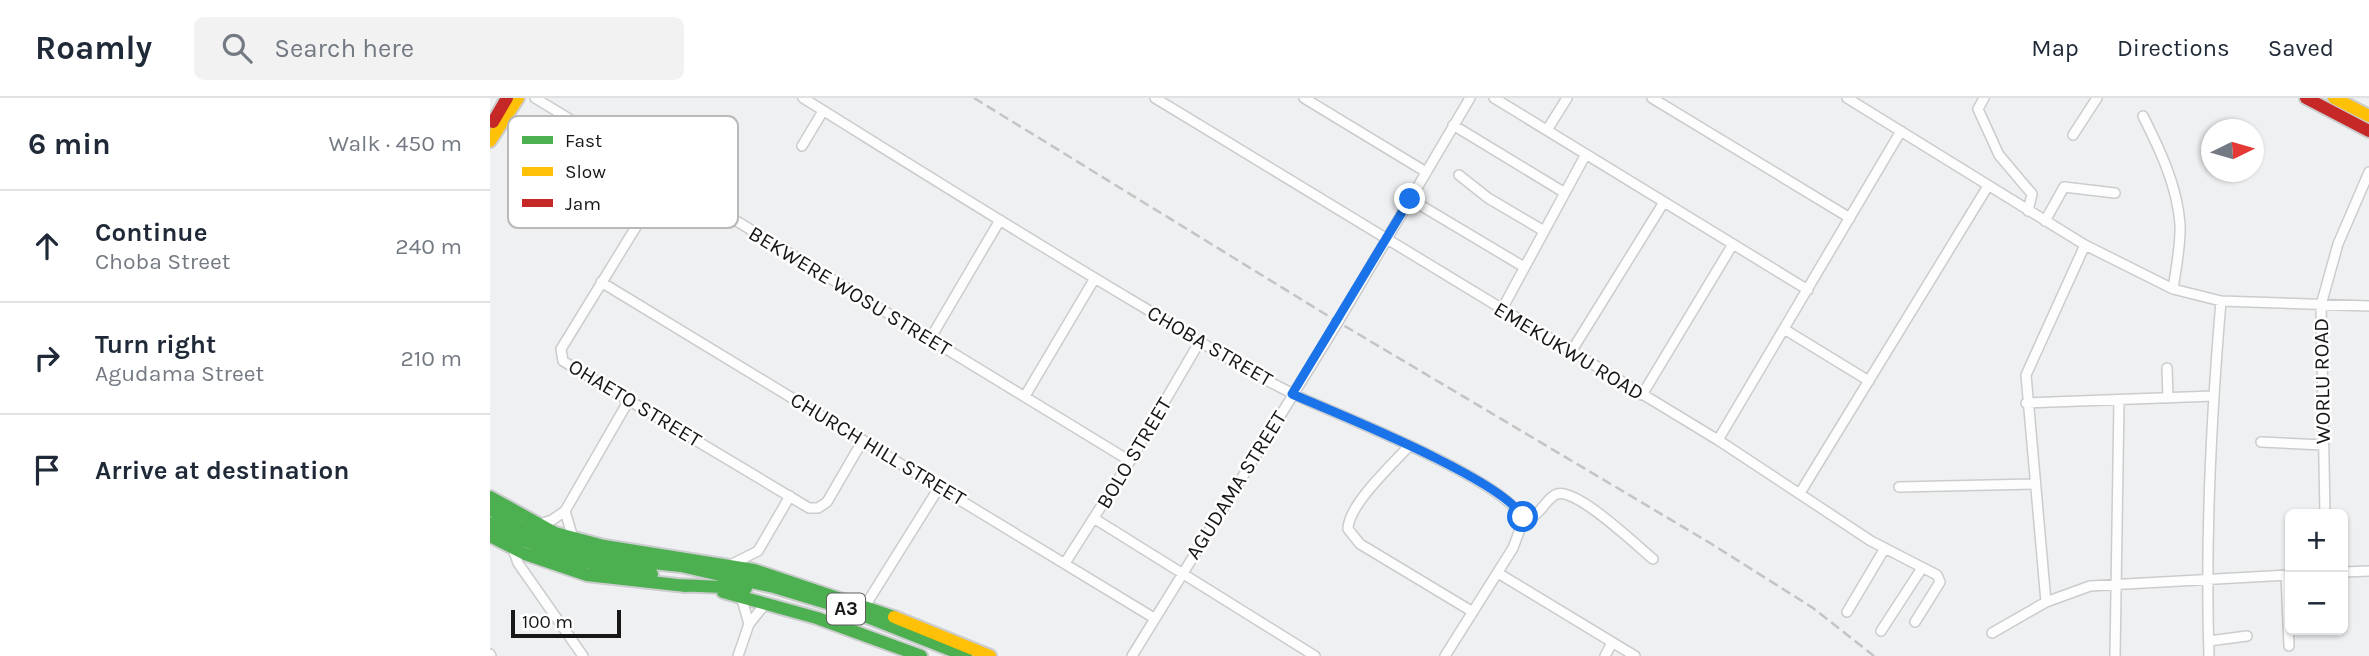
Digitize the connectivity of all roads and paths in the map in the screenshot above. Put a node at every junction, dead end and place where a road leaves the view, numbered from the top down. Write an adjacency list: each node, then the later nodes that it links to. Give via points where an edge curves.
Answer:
1 (507, 98): 21 (main road)
2 (518, 98): 26 (main road)
3 (535, 98): 17 (street, BEKWERE WOSU STREET)
4 (803, 98): 16 (street, CHOBA STREET)
5 (1155, 98): 44 (street, EMEKUKWU ROAD)
6 (1304, 98): 29 (street)
7 (1470, 98): 20 (street, AGUDAMA STREET)
8 (1494, 98): 22 (street)
9 (1567, 98): 22 (street)
10 (1652, 98): 38 (street)
11 (1847, 98): 23 (street)
12 (1984, 98): 37 (street, via 1978,109 1995,149 2032,194)
13 (2097, 98): 25 (street)
14 (2306, 98): 24 (main road)
15 (2334, 98): 19 (main road)
16 (823, 111): 27 (street); 39 (street, CHOBA STREET)
17 (564, 116)
18 (2143, 116): 51 (street, via 2166,164 2177,203 2180,225)
19 (2369, 117)
20 (1453, 125): 29 (street, AGUDAMA STREET); 33 (street)
21 (490, 127)
22 (1547, 130): 28 (street)
23 (1901, 131): 32 (street); 38 (street)
24 (2369, 131)
25 (2073, 135)
26 (490, 141)
27 (802, 146)
28 (1586, 154): 33 (street); 36 (street)
29 (1426, 172): 35 (street, AGUDAMA STREET)
30 (2369, 172): 53 (street, WORLU ROAD, via 2338,244)
31 (1459, 175): 43 (street)
32 (1988, 187): 37 (street); 61 (street)
33 (1565, 193): 43 (street)
34 (2115, 193): 40 (street, via 2064,187)
35 (1410, 199): 44 (street, AGUDAMA STREET); 47 (street)
36 (1664, 202): 45 (street); 59 (street)
37 (2028, 211): 40 (street)
38 (1850, 218): 50 (street)
39 (1000, 220): 48 (street, CHOBA STREET); 57 (street)
40 (2045, 221): 46 (street)
41 (738, 222): 57 (street, BEKWERE WOSU STREET)
42 (635, 228): 49 (street, OHAETO STREET)
43 (1544, 231): 47 (street)
44 (1386, 239): 55 (street, EMEKUKWU ROAD); 62 (street, AGUDAMA STREET)
45 (1733, 244): 50 (street); 63 (street)
46 (2085, 245): 51 (street); 69 (street, via 2030,362)
47 (1524, 267): 55 (street)
48 (1095, 278): 58 (street, CHOBA STREET); 64 (street)
49 (601, 282): 67 (street, OHAETO STREET, via 560,355); 70 (street, CHURCH HILL STREET)
50 (1808, 289): 56 (street)
51 (2174, 289): 52 (street)
52 (2221, 301): 53 (street); 65 (street)
53 (2321, 305): 54 (street); 73 (street, WORLU ROAD)
54 (2369, 306)
55 (1501, 310): 59 (street, EMEKUKWU ROAD)
56 (1784, 329): 61 (street); 71 (street)
57 (930, 339): 64 (street, BEKWERE WOSU STREET)
58 (1200, 341): 62 (street, CHOBA STREET); 75 (street, BOLO STREET)
59 (1571, 352): 63 (street, EMEKUKWU ROAD)
60 (2167, 368): 66 (street)
61 (1869, 381): 79 (street)
62 (1292, 394): 74 (street, CHOBA STREET); 101 (street, AGUDAMA STREET)
63 (1642, 395): 71 (street, EMEKUKWU ROAD)
64 (1025, 396): 75 (street, BEKWERE WOSU STREET)
65 (2213, 396): 66 (street); 105 (street)
66 (2168, 398): 68 (street)
67 (629, 400): 80 (street, OHAETO STREET); 84 (street)
68 (2119, 401): 69 (street); 107 (street)
69 (2026, 403): 76 (street)
70 (863, 440): 77 (street, CHURCH HILL STREET); 80 (street, OHAETO STREET, via 827,502 809,508)
71 (1718, 440): 79 (street, EMEKUKWU ROAD)
72 (2261, 442): 73 (street)
73 (2323, 445): 83 (street, WORLU ROAD)
74 (1409, 446): 86 (street, CHOBA STREET, via 1496,491 1518,508); 112 (street, via 1359,503 1348,529 1360,544)
75 (1130, 461): 85 (street, BOLO STREET)
76 (2034, 484): 78 (street); 110 (street)
77 (940, 486): 96 (street, CHURCH HILL STREET); 111 (street)
78 (1899, 487)
79 (1800, 493): 91 (street, EMEKUKWU ROAD)
80 (790, 496): 93 (street)
81 (490, 497): 88 (main road)
82 (490, 509): 98 (main road, A3, via 553,542 600,556)
83 (2325, 509)
84 (565, 511): 88 (street); 90 (street)
85 (1095, 519): 96 (street, BOLO STREET); 101 (street)
86 (1523, 521): 94 (street, via 1538,515 1553,496 1565,494 1587,505); 102 (street)
87 (490, 523): 108 (main road, A3, via 557,557 625,572 681,576)
88 (537, 525): 90 (main road)
89 (490, 536): 92 (main road)
90 (573, 538): 98 (main road, via 679,555)
91 (1885, 548): 97 (street, EMEKUKWU ROAD); 113 (street)
92 (513, 549): 95 (main road); 106 (street)
93 (758, 551): 98 (street); 103 (street)
94 (1653, 559)
95 (545, 562): 106 (street, via 536,568); 108 (main road, via 587,575)
96 (1065, 563): 114 (street, CHURCH HILL STREET)
97 (1922, 568): 115 (street, via 1939,576 1940,582); 117 (street)
98 (727, 570): 103 (main road); 128 (main road, A3, via 847,609)
99 (2369, 571): 100 (street)
100 (2348, 572)
101 (1180, 573): 114 (street, AGUDAMA STREET); 131 (street)
102 (1498, 573): 112 (street); 122 (street)
103 (766, 574): 111 (main road)
104 (2285, 575): 105 (street)
105 (2207, 579): 107 (street); 121 (street)
106 (532, 581): 124 (street)
107 (2115, 583): 110 (street, via 2090,586); 135 (street)
108 (743, 592): 109 (main road); 116 (street); 127 (main road, A3, via 842,618)
109 (767, 602): 116 (street); 126 (main road)
110 (2046, 602): 118 (street)
111 (865, 606): 129 (main road)
112 (1473, 612): 132 (street)
113 (1847, 612)
114 (1154, 618): 130 (street, AGUDAMA STREET)
115 (1915, 622)
116 (749, 624): 125 (street)
117 (1881, 631)
118 (1993, 633)
119 (2289, 635): 123 (street)
120 (2247, 636): 121 (street)
121 (2209, 641): 136 (street)
122 (1612, 643): 133 (street); 134 (street)
123 (2289, 646)
124 (583, 656)
125 (738, 656)
126 (920, 656)
127 (942, 656)
128 (965, 656)
129 (990, 656)
130 (1132, 656)
131 (1315, 656)
132 (1445, 656)
133 (1605, 656)
134 (1635, 656)
135 (2115, 656)
136 (2209, 656)

